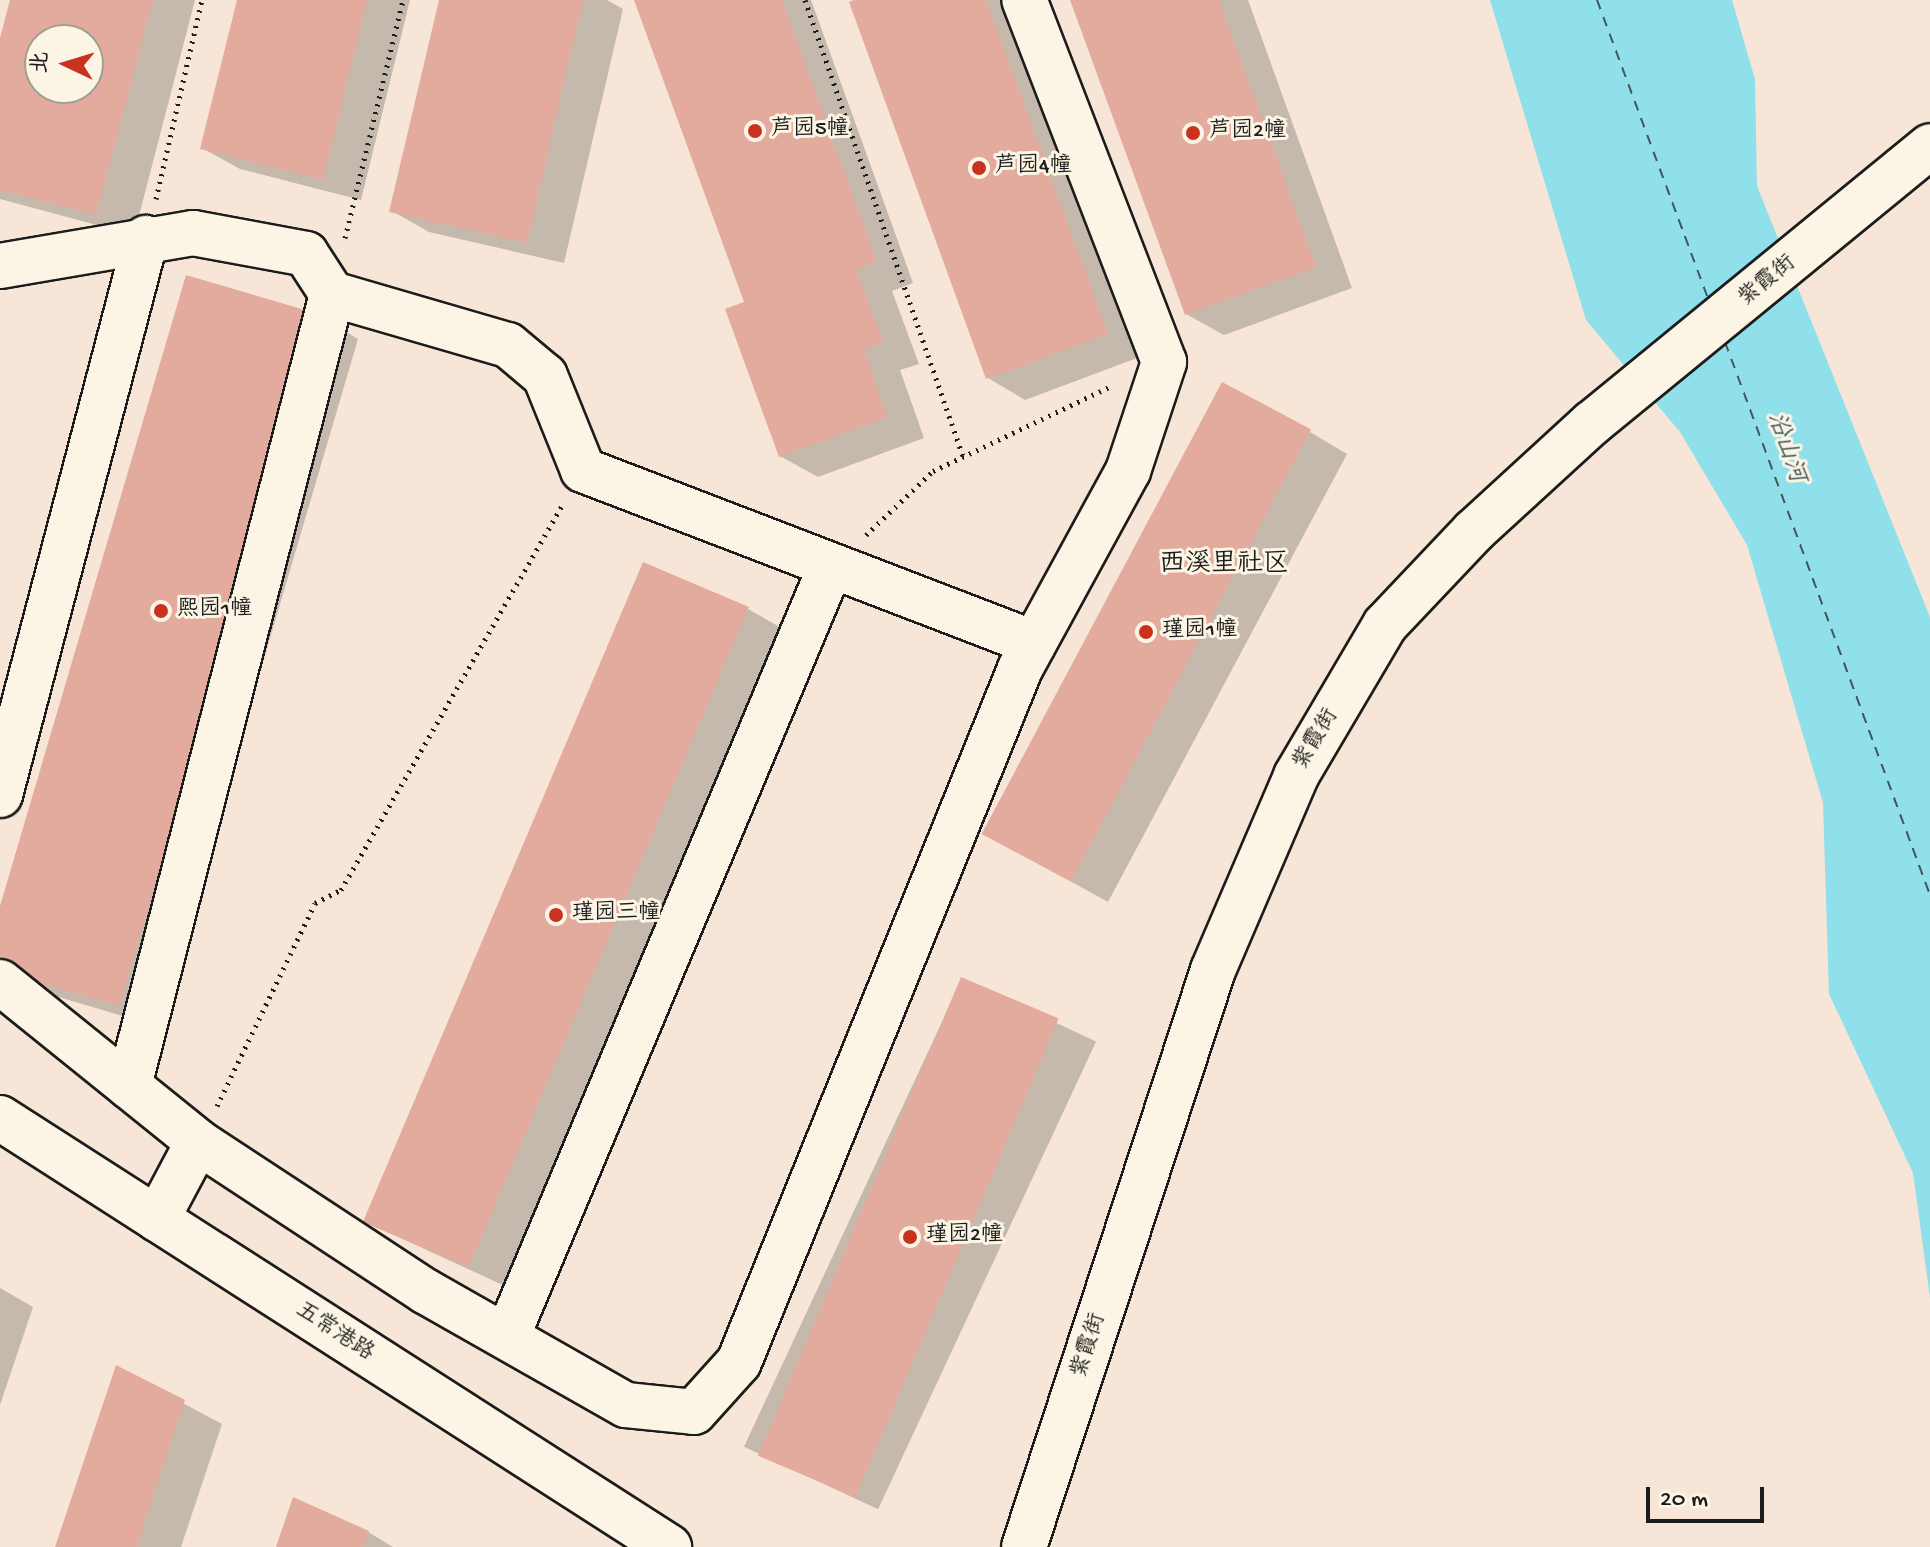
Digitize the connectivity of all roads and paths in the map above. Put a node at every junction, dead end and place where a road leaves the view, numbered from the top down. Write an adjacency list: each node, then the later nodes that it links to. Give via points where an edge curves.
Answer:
1 (202, 0): 6 (path)
2 (403, 0): 8 (path)
3 (805, 0): 10 (path)
4 (1024, 0): 9 (street)
5 (1930, 146): 22 (street, 紫霞街, via 1592,423 1474,531 1385,625 1296,776 1213,970)
6 (146, 238): 7 (street); 8 (street, via 193,233 306,254); 14 (street)
7 (0, 266)
8 (332, 294): 11 (street, via 508,345 545,376); 16 (street)
9 (1164, 362): 10 (path); 13 (street, via 1128,471)
10 (963, 455): 12 (path, via 933,471)
11 (583, 470): 12 (street); 18 (path, via 341,890 315,903)
12 (830, 568): 13 (street); 20 (street)
13 (1034, 643): 20 (street, via 859,1054 739,1362 694,1412 626,1405)
14 (0, 795)
15 (0, 982): 16 (street)
16 (129, 1086): 18 (street)
17 (0, 1118): 19 (street, 五常港路)
18 (198, 1142): 19 (street); 20 (street)
19 (157, 1219): 21 (street, 五常港路)
20 (507, 1337)
21 (669, 1547)
22 (1024, 1547)

